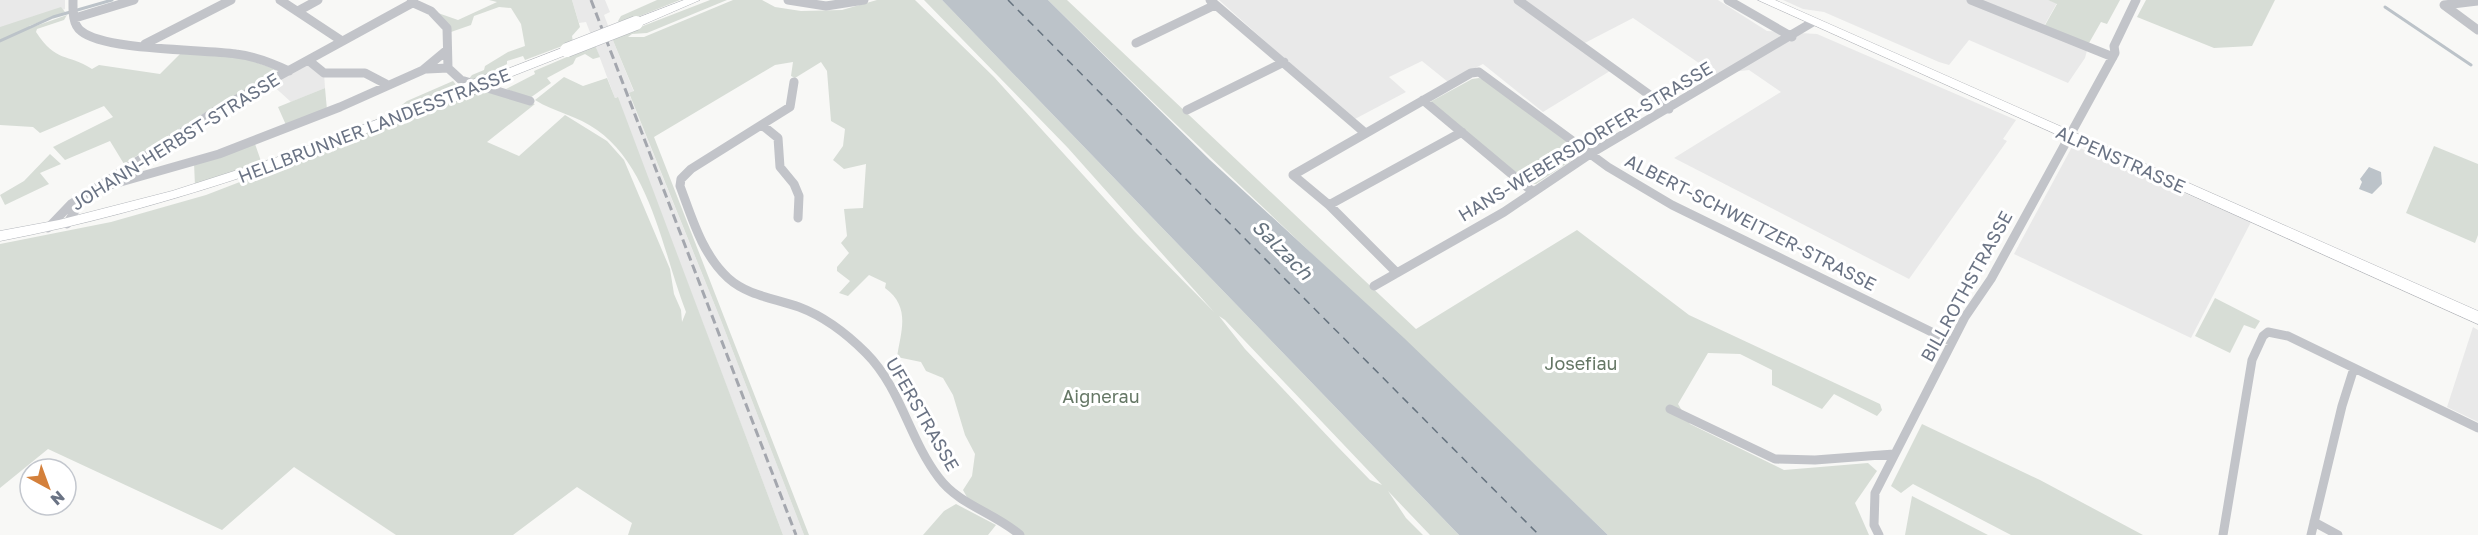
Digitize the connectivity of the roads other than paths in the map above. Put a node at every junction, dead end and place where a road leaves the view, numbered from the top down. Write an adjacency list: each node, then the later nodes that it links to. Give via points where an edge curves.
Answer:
1 (134, 0): 18 (street)
2 (231, 0): 24 (street)
3 (280, 0): 17 (street)
4 (318, 0): 17 (street)
5 (694, 0): 48 (main road, HELLBRUNNER LANDESSTRASSE, bridge, via 232,180)
6 (788, 0): 7 (street, via 827,6)
7 (864, 0)
8 (1518, 0): 36 (street)
9 (1728, 0): 21 (street)
10 (1764, 0): 19 (main road, ALPENSTRASSE)
11 (1971, 0): 26 (street)
12 (2136, 0): 26 (street, BILLROTHSTRASSE, via 2114,46)
13 (410, 1): 22 (street, JOHANN-HERBST-STRASSE); 25 (street, via 443,21 449,36)
14 (2478, 1): 20 (street, via 2444,5)
15 (73, 2): 18 (street)
16 (1213, 3): 23 (street); 28 (street)
17 (298, 11): 22 (street)
18 (75, 17): 24 (street, via 79,28 89,35)
19 (1813, 22): 21 (street, HANS-WEBERSDORFER-STRASSE); 41 (main road, ALPENSTRASSE)
20 (2478, 30)
21 (1792, 37): 36 (street, HANS-WEBERSDORFER-STRASSE)
22 (342, 41): 27 (street, JOHANN-HERBST-STRASSE)
23 (1136, 43)
24 (144, 45): 31 (street, via 243,55)
25 (447, 50): 29 (street); 30 (street)
26 (2113, 57): 41 (street, BILLROTHSTRASSE)
27 (308, 60): 31 (street, JOHANN-HERBST-STRASSE); 33 (street, via 324,73 366,72 376,74)
28 (1284, 62): 37 (street); 39 (street)
29 (448, 68): 30 (street); 35 (street, via 461,80)
30 (423, 70): 33 (street)
31 (288, 71): 43 (street, JOHANN-HERBST-STRASSE, via 217,110)
32 (794, 82): 38 (street, UFERSTRASSE, via 792,105)
33 (386, 84): 43 (street, via 340,107 219,154)
34 (1423, 100): 39 (street); 40 (street); 42 (street, ALBERT-SCHWEITZER-STRASSE, via 1471,73 1487,76)
35 (530, 101)
36 (1669, 109): 42 (street, HANS-WEBERSDORFER-STRASSE)
37 (1187, 110)
38 (762, 125): 47 (street, via 778,138 780,167 793,180 801,197); 60 (street, UFERSTRASSE, via 681,179 680,186 707,253 745,291 803,309 863,350 887,380 944,484)
39 (1364, 132): 46 (street, via 1293,175)
40 (1462, 132): 44 (street); 46 (street)
41 (2069, 136): 53 (main road, ALPENSTRASSE); 54 (street, BILLROTHSTRASSE)
42 (1590, 154): 44 (street, HANS-WEBERSDORFER-STRASSE); 54 (street, ALBERT-SCHWEITZER-STRASSE, via 1672,205)
43 (94, 190): 45 (street, JOHANN-HERBST-STRASSE)
44 (1533, 192): 51 (street, HANS-WEBERSDORFER-STRASSE)
45 (84, 197): 48 (street); 49 (street, JOHANN-HERBST-STRASSE, via 60,213)
46 (1329, 205): 51 (street)
47 (798, 218)
48 (67, 224): 49 (main road, HELLBRUNNER LANDESSTRASSE)
49 (48, 228): 50 (main road)
50 (0, 236)
51 (1397, 273): 52 (street, HANS-WEBERSDORFER-STRASSE)
52 (1374, 286)
53 (2478, 318)
54 (1952, 342): 58 (street, BILLROTHSTRASSE)
55 (2354, 368): 57 (street); 59 (street); 62 (street, via 2281,333 2272,331 2263,336 2250,370)
56 (1670, 409): 58 (street, via 1775,459)
57 (2478, 428)
58 (1894, 454): 61 (street, BILLROTHSTRASSE, via 1875,493 1874,525)
59 (2314, 522): 63 (street); 64 (street)
60 (1020, 535)
61 (1879, 535)
62 (2223, 535)
63 (2311, 535)
64 (2338, 535)

